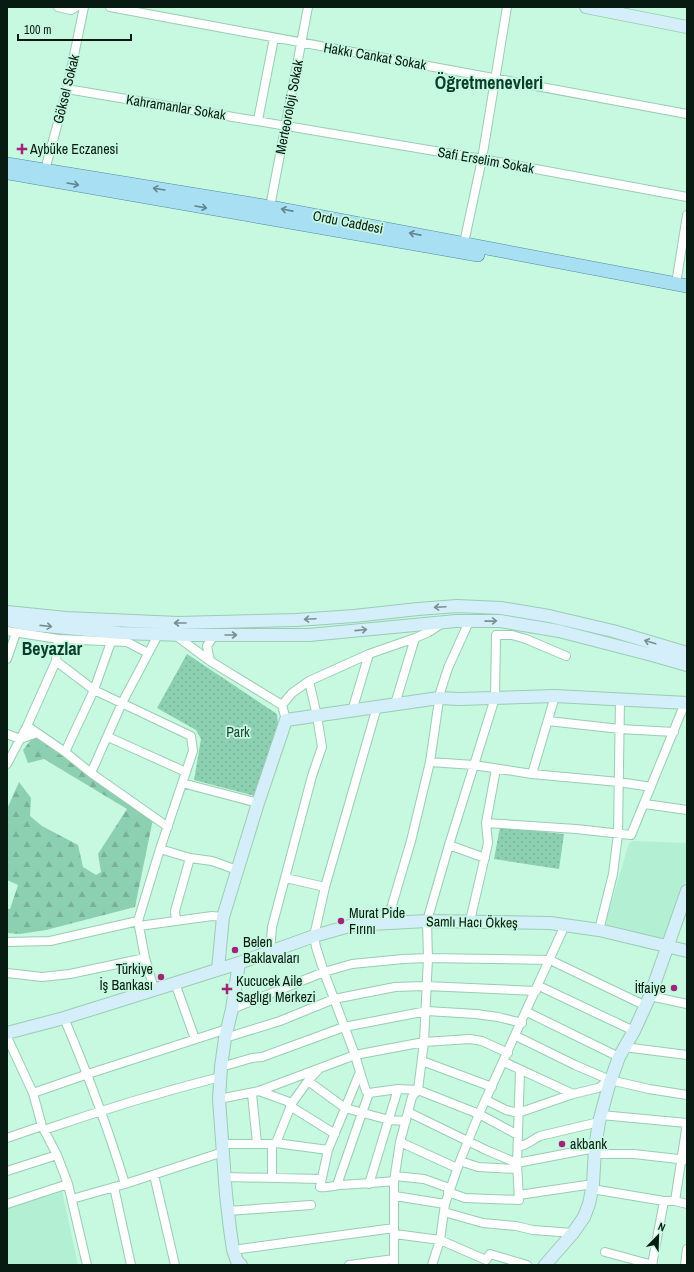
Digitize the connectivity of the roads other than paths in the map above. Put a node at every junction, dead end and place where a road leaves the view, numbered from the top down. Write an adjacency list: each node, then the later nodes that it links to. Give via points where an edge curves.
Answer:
1 (58, 7): 2 (street, via 71,10)
2 (76, 7)
3 (84, 7): 12 (street, Göksel Sokak)
4 (110, 7): 9 (street, Hakkı Cankat Sokak)
5 (308, 7): 10 (street, Merteoroloji Sokak)
6 (507, 7): 11 (street)
7 (586, 7): 8 (street)
8 (687, 27)
9 (274, 38): 10 (street, Hakkı Cankat Sokak); 14 (street)
10 (301, 43): 11 (street, Hakkı Cankat Sokak); 15 (street, Merteoroloji Sokak)
11 (495, 78): 13 (street, Hakkı Cankat Sokak); 16 (street)
12 (67, 88): 14 (street, Kahramanlar Sokak); 18 (street, Göksel Sokak)
13 (687, 114)
14 (258, 120): 15 (street, Kahramanlar Sokak)
15 (286, 125): 16 (street, Safi Erselim Sokak); 21 (street, Merteoroloji Sokak)
16 (482, 159): 20 (street, Safi Erselim Sokak); 23 (street)
17 (7, 164): 18 (main road, Ordu Caddesi)
18 (45, 170): 21 (main road, Ordu Caddesi, one-way to 18)
19 (7, 173): 25 (main road, Ordu Caddesi, one-way to 25)
20 (687, 197)
21 (270, 207): 23 (main road, Ordu Caddesi, one-way to 21)
22 (687, 215): 24 (street)
23 (464, 244): 24 (main road, Ordu Caddesi)
24 (682, 285)
25 (687, 292)
26 (7, 612): 38 (street, one-way to 26, via 613,631 501,608 457,606 296,620 178,623 80,619)
27 (7, 620): 32 (street, one-way to 32, via 120,633)
28 (468, 621): 29 (street); 45 (street, one-way to 45, via 500,621 559,632); 49 (street, via 448,668)
29 (444, 622): 34 (street, one-way to 29, via 309,635); 35 (street)
30 (7, 631): 31 (street)
31 (16, 633): 36 (street); 42 (street)
32 (158, 634): 33 (street); 39 (street)
33 (174, 635): 34 (street); 44 (street)
34 (214, 635): 44 (street, via 207,646)
35 (415, 638): 40 (street); 54 (street)
36 (58, 639): 37 (street); 43 (street)
37 (111, 642): 39 (street, via 127,642); 47 (street)
38 (687, 653)
39 (148, 654): 52 (street)
40 (369, 654): 46 (street); 57 (street)
41 (566, 656): 50 (street, via 526,638 512,635 496,636)
42 (7, 659)
43 (56, 661): 47 (street); 61 (street)
44 (210, 661): 55 (street)
45 (687, 665)
46 (309, 681): 55 (street, via 292,693); 58 (street)
47 (94, 690): 52 (street); 68 (street)
48 (555, 696): 50 (street); 51 (street); 60 (street)
49 (439, 698): 50 (street); 54 (street); 69 (street)
50 (496, 698): 71 (street)
51 (620, 699): 53 (street); 62 (street)
52 (122, 703): 66 (street); 73 (street, via 191,736 194,751)
53 (686, 703): 63 (street)
54 (395, 704): 56 (street)
55 (282, 705): 59 (street)
56 (377, 707): 57 (street); 91 (street)
57 (352, 712): 58 (street)
58 (317, 716): 59 (street); 90 (street, via 322,746)
59 (286, 720): 79 (street)
60 (548, 721): 62 (street); 75 (street)
61 (27, 726): 65 (street); 67 (street)
62 (620, 729): 63 (street); 76 (street)
63 (674, 732): 78 (street)
64 (7, 734): 67 (street)
65 (37, 734): 67 (street); 68 (street)
66 (108, 737): 73 (street); 74 (street)
67 (20, 739): 70 (street)
68 (65, 752): 74 (street)
69 (430, 762): 71 (street); 97 (street, via 411,841)
70 (7, 764)
71 (474, 765): 72 (street); 85 (street)
72 (496, 769): 75 (street); 82 (street)
73 (186, 772): 77 (street)
74 (91, 773): 83 (street)
75 (532, 774): 76 (street)
76 (619, 782): 78 (street); 84 (street)
77 (182, 783): 79 (street); 83 (street)
78 (651, 787): 80 (street)
79 (258, 803): 89 (street)
80 (645, 804): 81 (street); 84 (street, via 631,835)
81 (687, 810)
82 (486, 823): 84 (street); 88 (street, via 488,843)
83 (168, 827): 86 (street)
84 (618, 834): 100 (street)
85 (449, 845): 88 (street); 95 (street)
86 (160, 850): 87 (street); 98 (street)
87 (190, 858): 89 (street, via 212,861); 94 (street, via 175,911)
88 (485, 858): 96 (street)
89 (237, 870): 93 (street)
90 (286, 878): 91 (street); 104 (street, via 272,927)
91 (325, 887): 101 (street)
92 (687, 891): 103 (street)
93 (223, 917): 94 (street); 110 (street)
94 (176, 921): 98 (street)
95 (427, 921): 96 (street, Samlı Hacı Ökkeş); 97 (street, Samlı Hacı Ökkeş); 107 (street)
96 (470, 921): 99 (street, Samlı Hacı Ökkeş)
97 (387, 922): 101 (street, Samlı Hacı Ökkeş, via 353,925)
98 (139, 923): 102 (street, via 50,941); 106 (street)
99 (565, 925): 100 (street, Samlı Hacı Ökkeş); 108 (street)
100 (600, 930): 103 (street, Samlı Hacı Ökkeş)
101 (314, 936): 104 (street, Samlı Hacı Ökkeş); 111 (street)
102 (7, 942)
103 (667, 946): 105 (street, Samlı Hacı Ökkeş); 118 (street)
104 (270, 951): 109 (street, Samlı Hacı Ökkeş)
105 (687, 951)
106 (145, 958): 112 (street, via 70,974 42,977); 116 (street)
107 (428, 958): 108 (street); 111 (street, via 352,964); 114 (street)
108 (550, 960): 115 (street); 118 (street)
109 (239, 963): 110 (street, Samlı Hacı Ökkeş); 120 (street)
110 (218, 969): 113 (street, Samlı Hacı Ökkeş)
111 (324, 972): 117 (street); 120 (street)
112 (7, 973)
113 (175, 983): 116 (street, Samlı Hacı Ökkeş); 131 (street)
114 (426, 986): 115 (street); 117 (street, via 395,987); 121 (street)
115 (537, 988): 122 (street); 126 (street)
116 (154, 989): 123 (street, Samlı Hacı Ökkeş)
117 (334, 999): 125 (street); 128 (street, via 280,1021)
118 (648, 1001): 119 (street); 126 (street)
119 (687, 1004)
120 (232, 1009): 128 (street)
121 (427, 1011): 124 (street, via 476,1014); 125 (street); 132 (street)
122 (527, 1012): 124 (street); 133 (street)
123 (64, 1018): 127 (street, Samlı Hacı Ökkeş); 143 (street)
124 (522, 1023): 129 (street)
125 (344, 1027): 135 (street); 141 (street, via 262,1057 252,1058)
126 (634, 1031): 133 (street)
127 (7, 1033)
128 (226, 1034): 131 (street); 141 (street)
129 (516, 1036): 134 (street); 144 (street)
130 (7, 1037): 150 (street)
131 (195, 1039): 143 (street)
132 (424, 1042): 134 (street, via 477,1040); 135 (street); 137 (street)
133 (622, 1052): 136 (street); 144 (street)
134 (508, 1053): 138 (street)
135 (355, 1055): 139 (street); 142 (street)
136 (687, 1055)
137 (422, 1061): 146 (street); 148 (street)
138 (504, 1062): 140 (street); 146 (street)
139 (320, 1068): 145 (street); 149 (street)
140 (520, 1071): 152 (street); 161 (street)
141 (221, 1072): 154 (street); 158 (street)
142 (360, 1072): 151 (street); 157 (street)
143 (88, 1074): 150 (street); 158 (street)
144 (610, 1080): 152 (street, via 598,1088); 153 (street); 163 (street)
145 (308, 1081): 156 (street); 157 (street)
146 (492, 1087): 155 (street)
147 (398, 1089): 148 (street); 151 (street); 164 (street)
148 (418, 1090): 159 (street, via 412,1097); 162 (street)
149 (256, 1092): 154 (street); 156 (street); 173 (street)
150 (33, 1093): 167 (street)
151 (369, 1093): 160 (street)
152 (573, 1094): 161 (street)
153 (687, 1095)
154 (219, 1099): 176 (street)
155 (486, 1100): 161 (street); 162 (street)
156 (291, 1104): 168 (street); 174 (street)
157 (344, 1108): 160 (street); 168 (street)
158 (100, 1112): 167 (street); 190 (street)
159 (408, 1112): 165 (street); 171 (street)
160 (361, 1113): 164 (street); 192 (street)
161 (518, 1113): 169 (street)
162 (479, 1114): 169 (street); 171 (street)
163 (600, 1119): 166 (street); 175 (street, via 540,1136 527,1145); 178 (street)
164 (389, 1120): 165 (street); 191 (street)
165 (406, 1121): 172 (street)
166 (687, 1123): 180 (street)
167 (43, 1128): 170 (street); 179 (street)
168 (334, 1134): 177 (street)
169 (518, 1135): 175 (street)
170 (7, 1138)
171 (467, 1141): 181 (street); 182 (street)
172 (400, 1142): 181 (street); 187 (street)
173 (257, 1143): 174 (street); 176 (street)
174 (274, 1143): 177 (street); 186 (street)
175 (518, 1147): 182 (street)
176 (222, 1148): 184 (street); 185 (street)
177 (328, 1150): 188 (street)
178 (595, 1151): 180 (street); 182 (street); 193 (street)
179 (57, 1155): 183 (street); 189 (street)
180 (684, 1160): 200 (street)
181 (458, 1165): 182 (street); 195 (street)
182 (517, 1166): 196 (street)
183 (7, 1171)
184 (154, 1175): 190 (street); 215 (street)
185 (225, 1177): 186 (street); 205 (street)
186 (272, 1178): 188 (street)
187 (395, 1178): 191 (street); 195 (street, via 424,1179); 197 (street)
188 (321, 1179): 192 (street, via 320,1187)
189 (68, 1184): 198 (street); 201 (street)
190 (125, 1184): 194 (street)
191 (369, 1184): 192 (street)
192 (337, 1185)
193 (593, 1186): 196 (street); 199 (street); 207 (street, via 584,1217)
194 (114, 1187): 198 (street); 214 (street)
195 (449, 1190): 196 (street, via 465,1198 519,1200); 204 (street)
196 (519, 1195)
197 (395, 1196): 204 (street); 206 (street)
198 (72, 1199): 213 (street)
199 (664, 1200): 200 (street); 221 (street)
200 (675, 1201): 202 (street)
201 (7, 1204)
202 (687, 1204)
203 (311, 1205): 205 (street)
204 (444, 1208): 207 (street, via 483,1223); 208 (street)
205 (228, 1212): 210 (street)
206 (395, 1231): 208 (street); 210 (street, via 338,1234); 212 (street)
207 (573, 1233): 220 (street)
208 (440, 1240): 218 (street); 219 (street, via 486,1260 490,1254)
209 (687, 1249): 222 (street)
210 (234, 1250): 216 (street)
211 (605, 1252): 221 (street)
212 (394, 1262): 217 (street)
213 (87, 1265)
214 (131, 1265)
215 (175, 1265)
216 (241, 1265)
217 (350, 1265)
218 (432, 1265)
219 (527, 1265)
220 (545, 1265)
221 (652, 1265)
222 (685, 1265)

